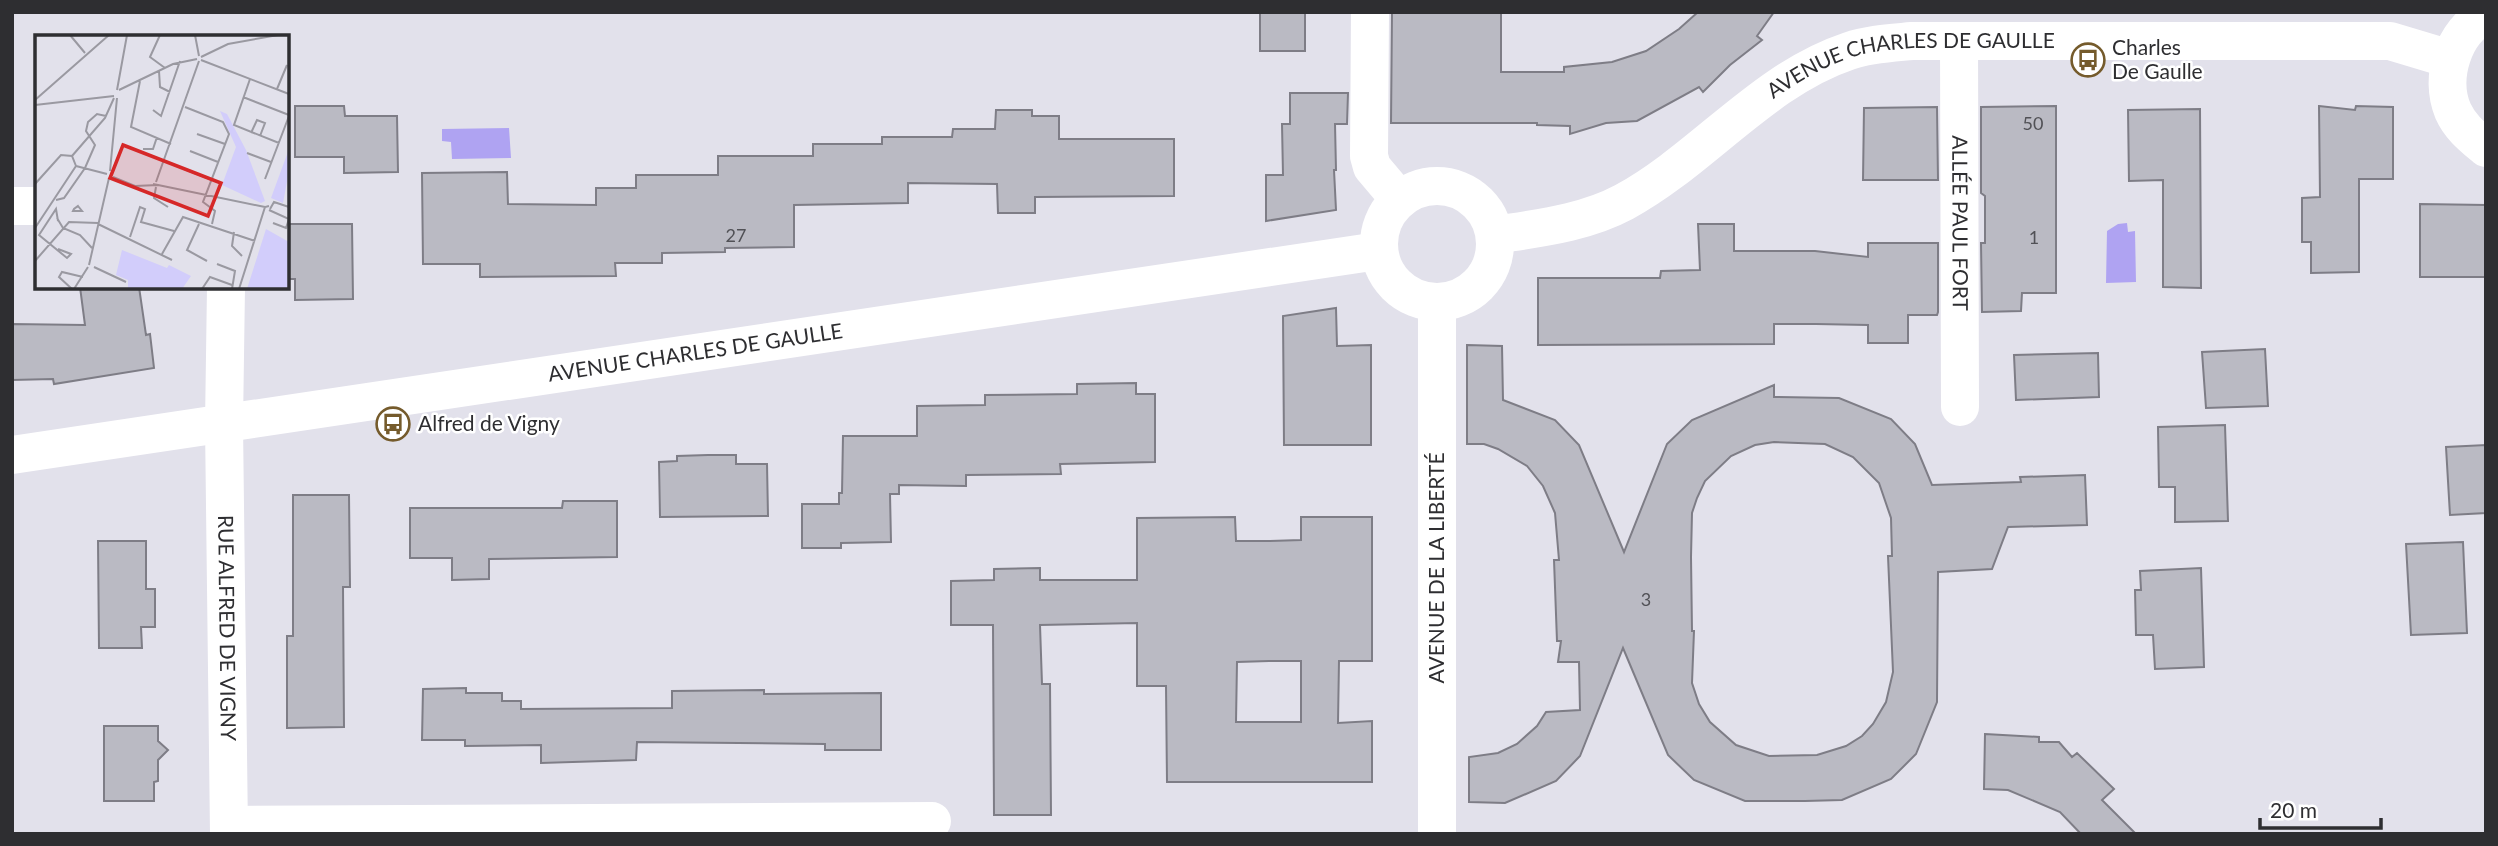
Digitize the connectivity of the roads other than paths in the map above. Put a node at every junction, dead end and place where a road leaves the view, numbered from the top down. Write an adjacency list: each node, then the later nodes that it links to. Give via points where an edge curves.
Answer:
1 (1370, 12): 6 (street, via 1369,156 1372,167)
2 (2486, 15): 4 (street, via 2462,37)
3 (1959, 41): 4 (street, AVENUE CHARLES DE GAULLE, via 2390,41); 9 (street, AVENUE CHARLES DE GAULLE, via 1883,43 1828,59 1792,79 1674,170 1621,203 1559,225); 13 (street, ALLÉE PAUL FORT)
4 (2450, 59): 5 (street, via 2447,85 2453,111)
5 (2486, 148)
6 (1399, 199): 9 (street, via 1416,189 1438,185 1467,193 1486,212); 10 (street, via 1384,219)
7 (12, 206): 8 (street)
8 (35, 206)
9 (1495, 234): 12 (street, via 1494,261 1483,281 1463,297)
10 (1378, 251): 12 (street, via 1384,271 1396,287 1413,298); 14 (street, AVENUE CHARLES DE GAULLE)
11 (226, 289): 14 (street, RUE ALFRED DE VIGNY)
12 (1437, 303): 18 (street, AVENUE DE LA LIBERTÉ)
13 (1960, 407)
14 (224, 424): 15 (street, AVENUE CHARLES DE GAULLE); 17 (street, RUE ALFRED DE VIGNY)
15 (12, 455)
16 (932, 821): 17 (street)
17 (229, 829)
18 (1437, 834)

